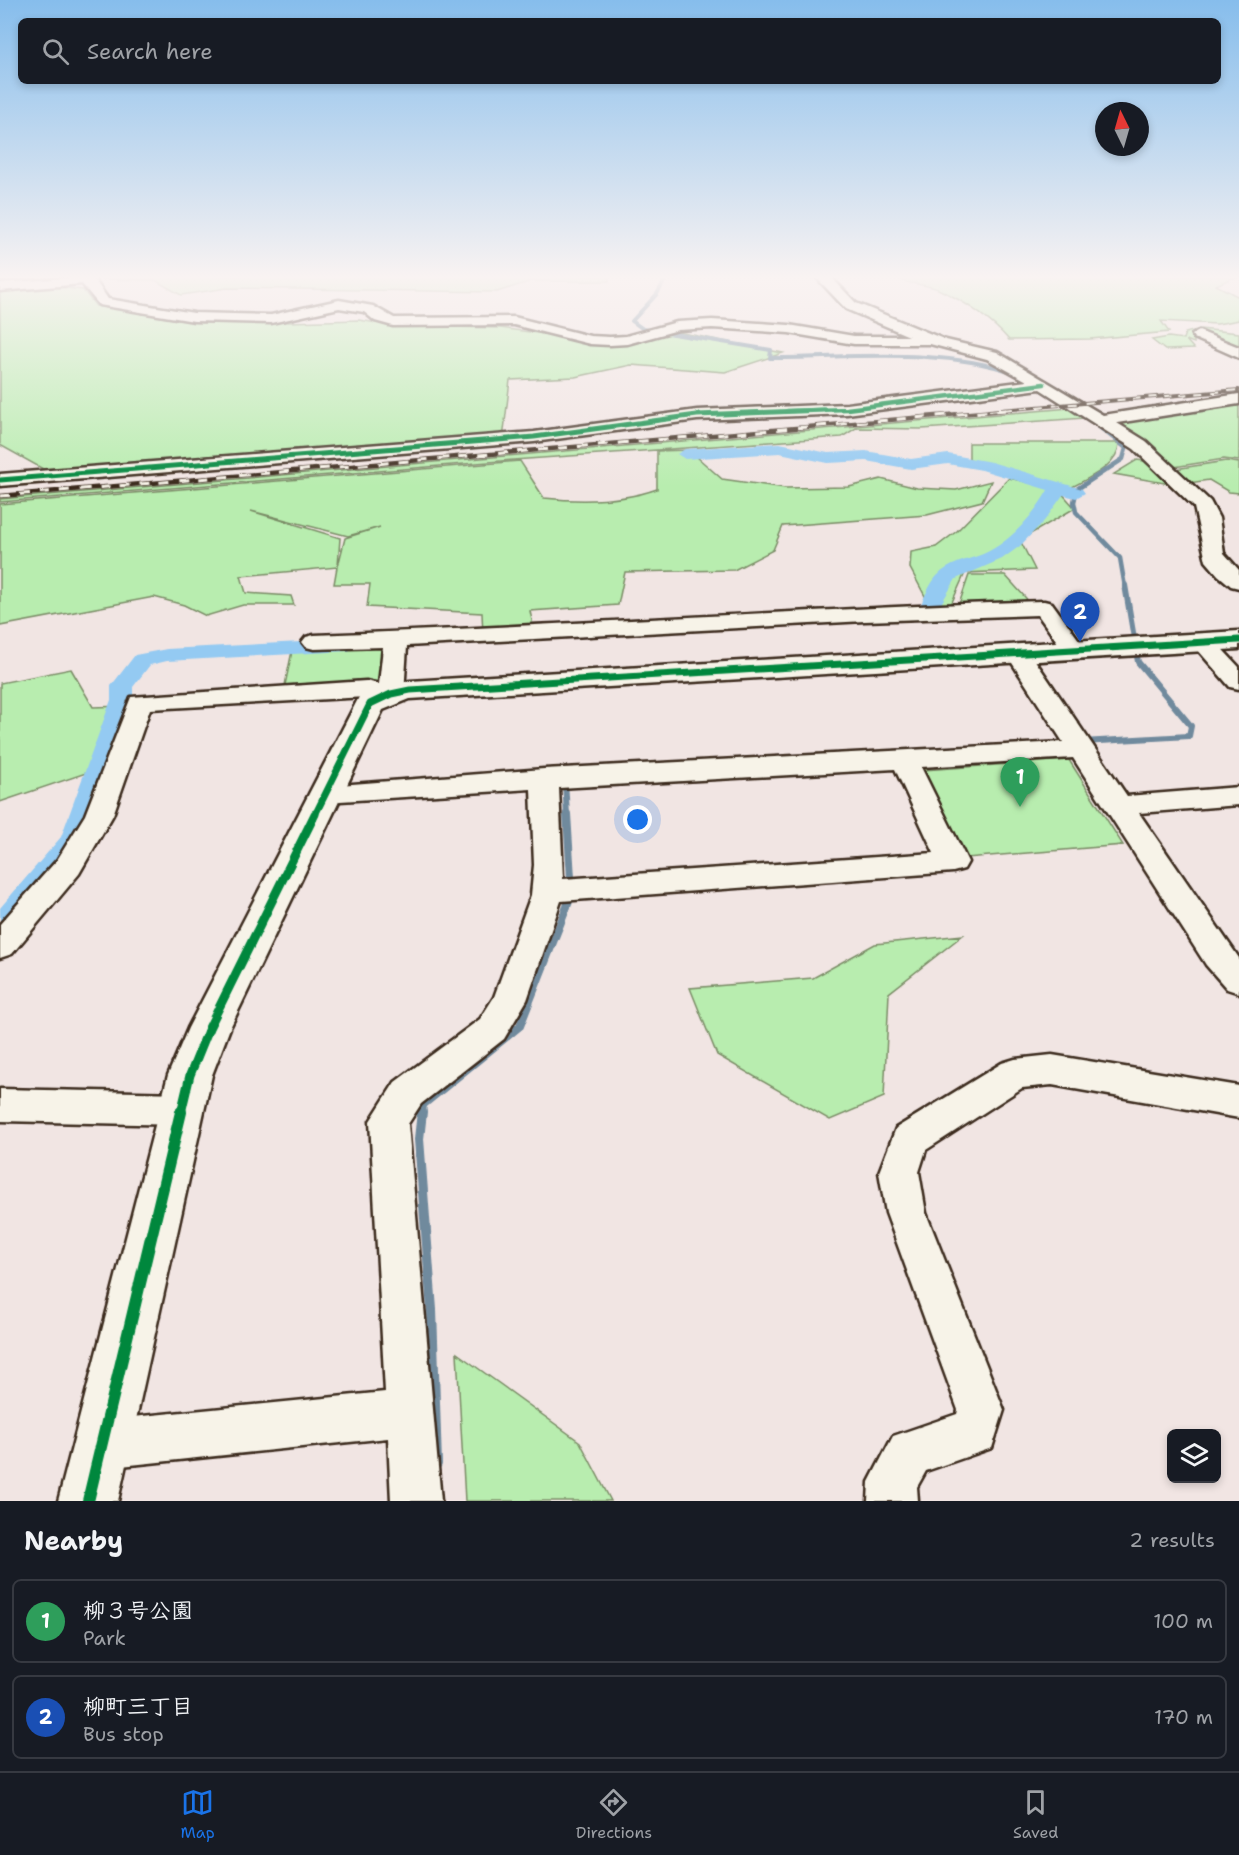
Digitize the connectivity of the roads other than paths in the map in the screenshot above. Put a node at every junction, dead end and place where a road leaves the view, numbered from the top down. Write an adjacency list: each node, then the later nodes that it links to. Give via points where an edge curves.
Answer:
1 (948, 346): 4 (street, via 992,355)
2 (1225, 346): 3 (street)
3 (1239, 352)
4 (1044, 384): 6 (street); 7 (street, via 847,409 697,416 534,437)
5 (1239, 399): 6 (street)
6 (1102, 420): 8 (street, via 1140,445 1203,505 1209,518 1211,555)
7 (0, 480)
8 (1239, 581)
9 (396, 640): 11 (street); 12 (street, via 1044,608); 15 (street)
10 (1221, 641): 12 (street); 14 (street)
11 (314, 642)
12 (1074, 649): 13 (street)
13 (1017, 652): 15 (street); 16 (street)
14 (1239, 682)
15 (391, 694): 19 (street, via 370,705); 23 (street, via 366,689 140,702 99,815 68,867)
16 (1079, 749): 17 (street); 21 (street)
17 (905, 762): 18 (street); 22 (street, via 953,862)
18 (544, 778): 19 (street); 22 (street)
19 (324, 793): 27 (street, via 208,1028)
20 (1239, 796): 21 (street)
21 (1117, 806): 24 (street, via 1218,956)
22 (547, 891): 28 (street, via 510,1000 492,1029 408,1094 389,1121)
23 (0, 946)
24 (1239, 980)
25 (1239, 1102): 32 (street, via 1052,1070 1015,1074 910,1140 899,1172 906,1213 981,1410 975,1431 910,1453 893,1482)
26 (0, 1105): 27 (street)
27 (182, 1109): 29 (street)
28 (409, 1413): 29 (street); 31 (street)
29 (102, 1443): 30 (street)
30 (88, 1501)
31 (416, 1501)
32 (893, 1501)

